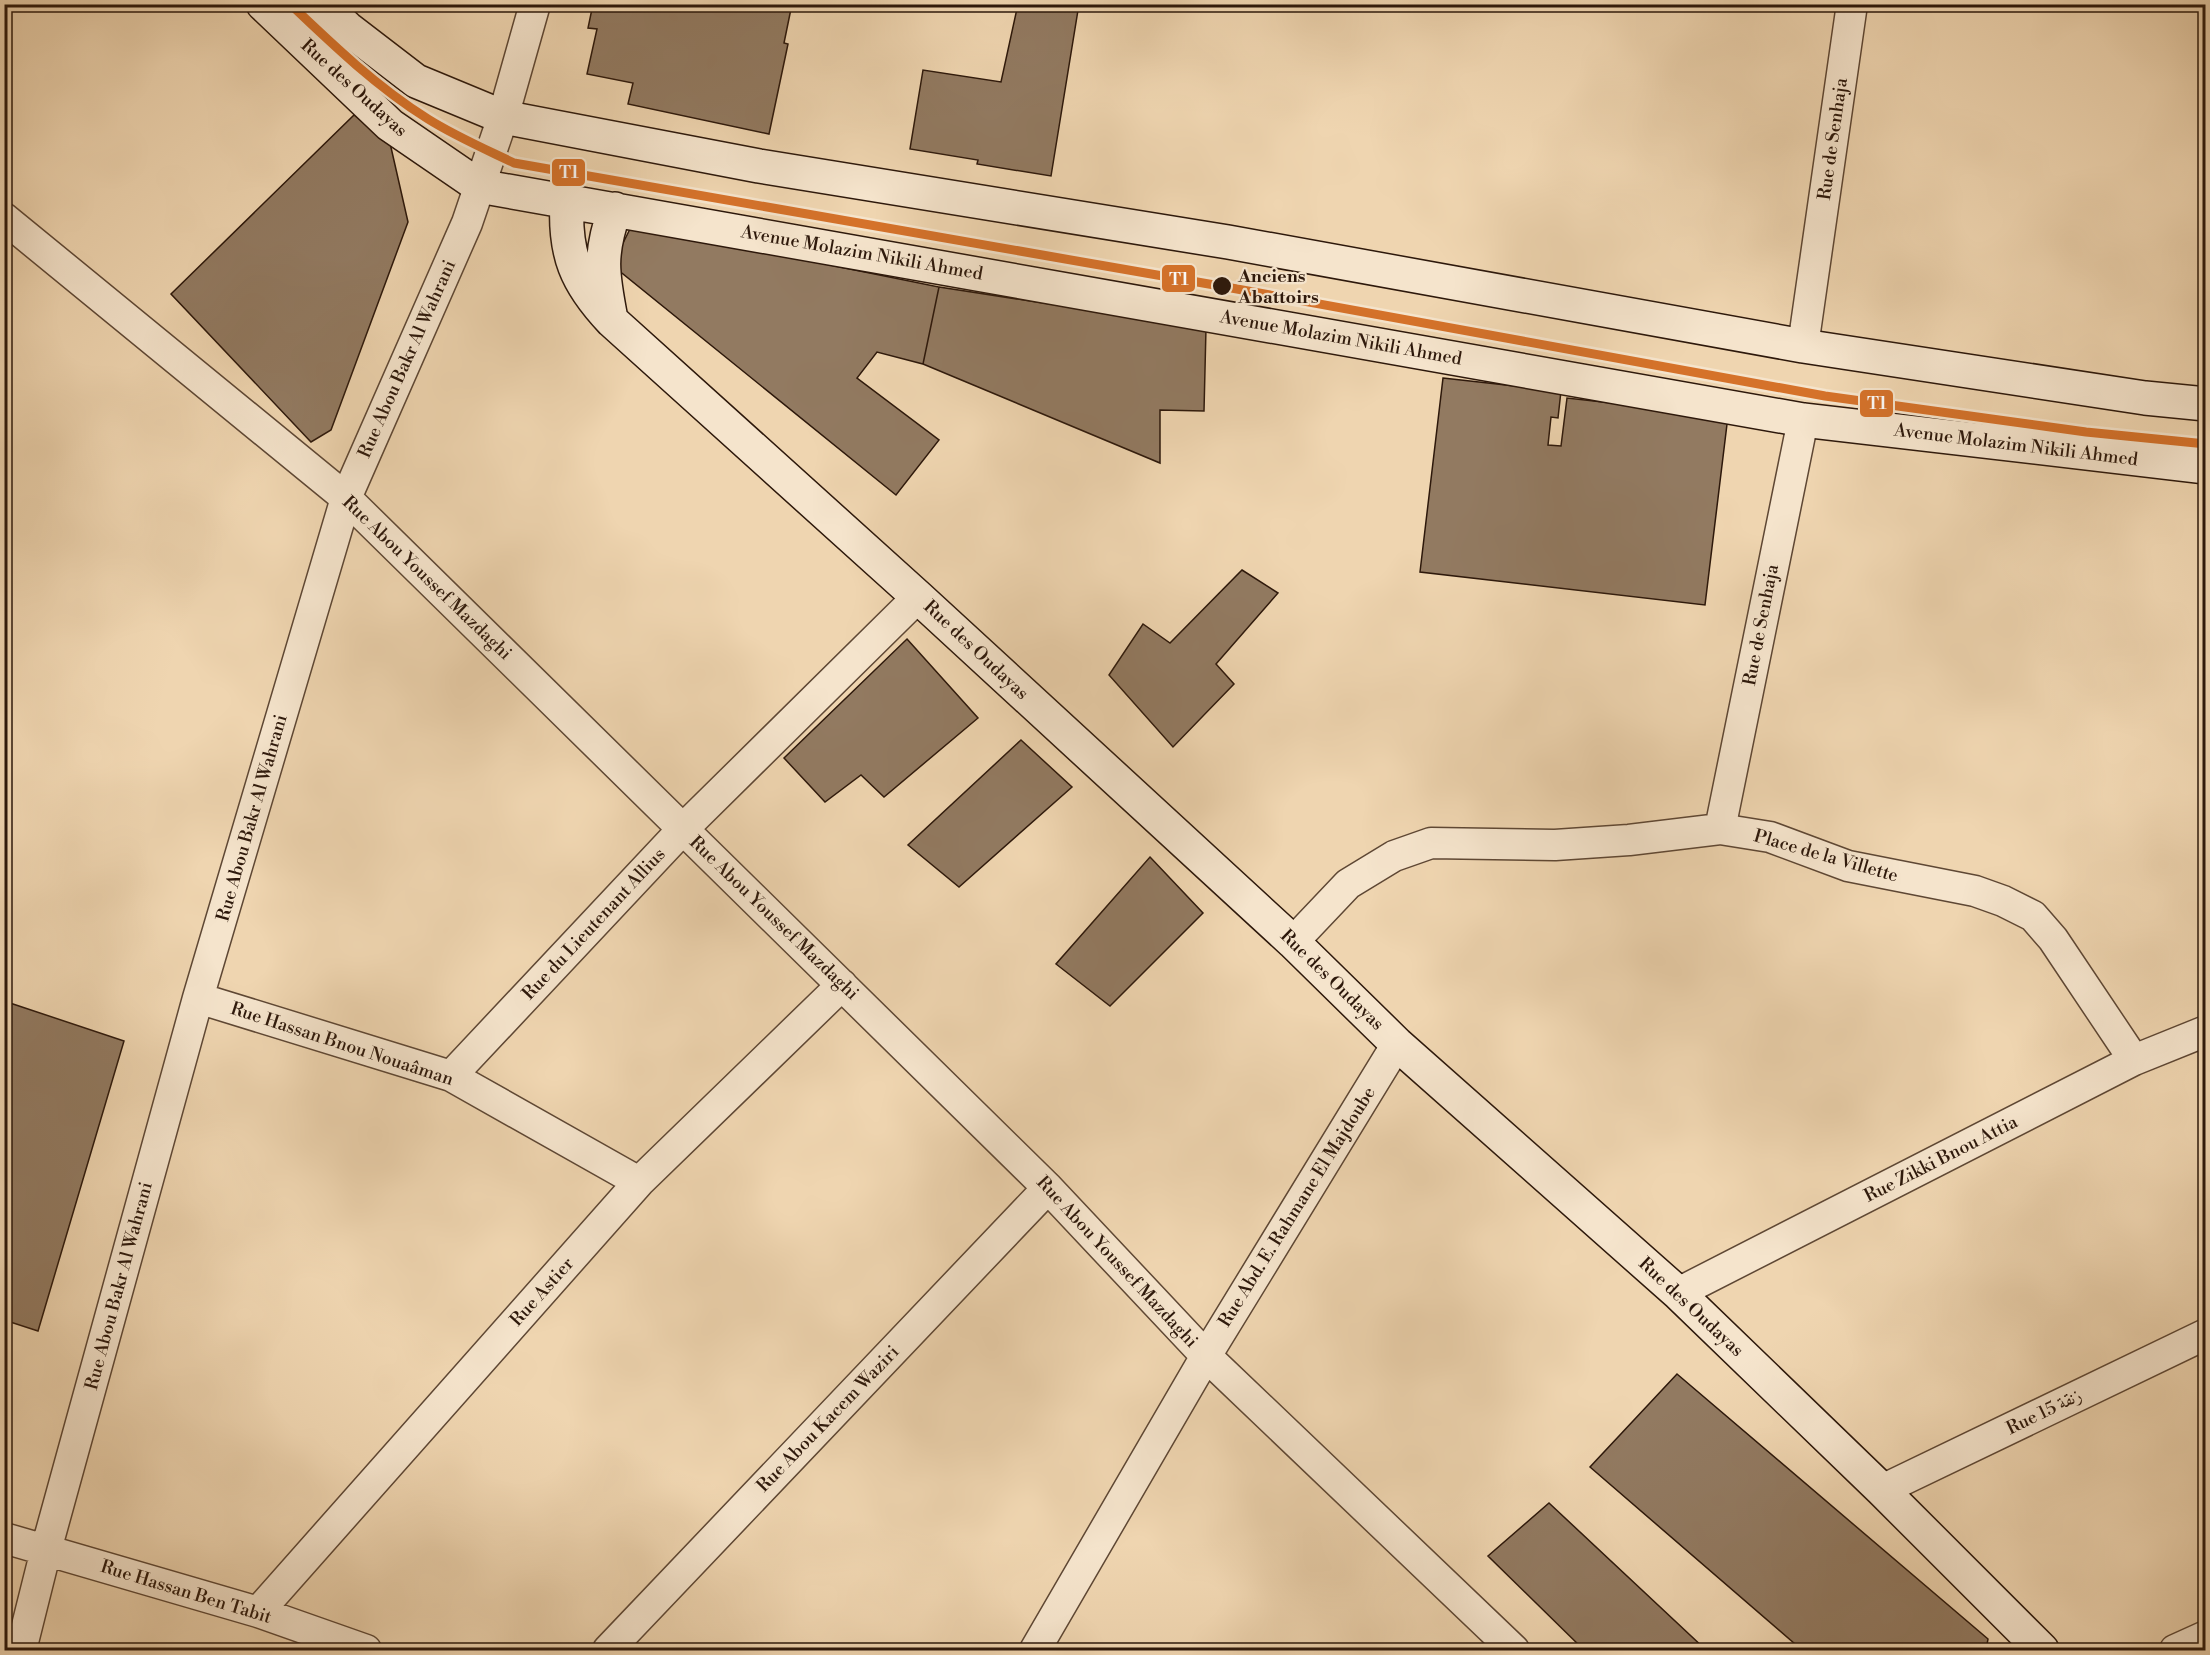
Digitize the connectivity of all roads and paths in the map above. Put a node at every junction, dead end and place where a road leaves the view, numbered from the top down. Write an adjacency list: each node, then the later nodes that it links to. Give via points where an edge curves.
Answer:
1 (263, 4): 6 (street, Rue des Oudayas, via 390,125)
2 (322, 4): 5 (street, via 416,81)
3 (535, 4): 5 (street, Rue Abou Bakr Al Wahrani)
4 (1852, 4): 11 (street, Rue de Senhaja)
5 (503, 117): 6 (street, Rue Abou Bakr Al Wahrani); 11 (street, via 759,166 1228,242)
6 (479, 186): 7 (street, Avenue Molazim Nikili Ahmed); 15 (street, Rue Abou Bakr Al Wahrani, via 467,223)
7 (567, 201): 8 (street, Avenue Molazim Nikili Ahmed); 10 (street, Rue des Oudayas, via 565,226 577,275 589,297)
8 (615, 209): 10 (street, via 603,248 602,268); 13 (street, Avenue Molazim Nikili Ahmed)
9 (4, 218): 15 (street, Rue Abou Youssef Mazdaghi)
10 (612, 321): 16 (street, Rue des Oudayas)
11 (1803, 346): 12 (street)
12 (2205, 404)
13 (1803, 420): 14 (street, Avenue Molazim Nikili Ahmed); 18 (street, Rue de Senhaja)
14 (2205, 467)
15 (346, 498): 17 (street, Rue Abou Youssef Mazdaghi); 21 (street, Rue Abou Bakr Al Wahrani)
16 (918, 597): 17 (street, Rue du Lieutenant Allius); 19 (street, Rue des Oudayas)
17 (683, 829): 20 (street, Rue Abou Youssef Mazdaghi); 25 (street, Rue du Lieutenant Allius)
18 (1720, 829): 19 (street, Place de la Villette, via 1555,845 1431,843 1394,856 1348,884); 24 (street, Place de la Villette, via 1770,837 1848,866 1975,891 2033,916 2053,939)
19 (1293, 942): 23 (street, Rue des Oudayas)
20 (842, 985): 26 (street, Rue Astier); 27 (street, Rue Abou Youssef Mazdaghi)
21 (198, 998): 25 (street, Rue Hassan Bnou Nouaâman); 33 (street, Rue Abou Bakr Al Wahrani)
22 (2205, 1031): 24 (street, Rue Zikki Bnou Attia)
23 (1397, 1044): 28 (street, Rue des Oudayas); 30 (street, Rue Abd. E. Rahmane El Majdoube)
24 (2134, 1060): 28 (street, Rue Zikki Bnou Attia)
25 (451, 1076): 26 (street, Rue Hassan Bnou Nouaâman)
26 (639, 1182): 34 (street, Rue Astier)
27 (1048, 1188): 30 (street, Rue Abou Youssef Mazdaghi); 38 (street, Rue Abou Kacem Waziri)
28 (1678, 1293): 31 (street, Rue des Oudayas)
29 (2205, 1334): 31 (street, Rue 15 زنقة)
30 (1206, 1356): 39 (street, Rue Abd. E. Rahmane El Majdoube); 40 (street, Rue Abou Youssef Mazdaghi)
31 (1882, 1490): 41 (street, Rue des Oudayas)
32 (4, 1538): 33 (street, Rue Hassan Ben Tabit)
33 (46, 1550): 34 (street, Rue Hassan Ben Tabit); 36 (street, Rue Abou Bakr Al Wahrani)
34 (258, 1612): 37 (street, Rue Hassan Ben Tabit)
35 (2205, 1636): 42 (street)
36 (21, 1650)
37 (366, 1650)
38 (608, 1650)
39 (1035, 1650)
40 (1514, 1650)
41 (2042, 1650)
42 (2175, 1650)

